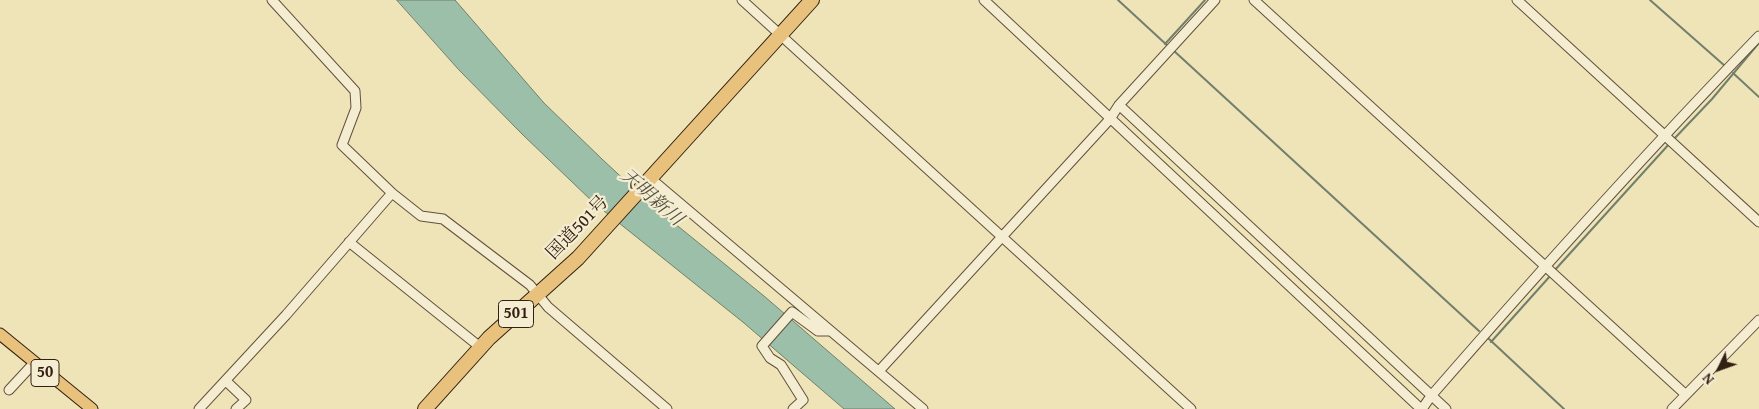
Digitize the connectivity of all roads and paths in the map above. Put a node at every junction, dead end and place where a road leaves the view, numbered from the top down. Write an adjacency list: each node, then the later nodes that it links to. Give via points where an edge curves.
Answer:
1 (272, 0): 14 (street, via 355,90 356,108 342,145)
2 (742, 0): 8 (street)
3 (812, 0): 8 (highway, 国道501号 / 501)
4 (984, 0): 11 (street)
5 (1215, 0): 10 (street)
6 (1254, 0): 18 (street)
7 (1517, 0): 12 (street)
8 (781, 35): 13 (highway, 国道501号 / 501); 16 (street)
9 (1759, 36): 12 (street)
10 (1119, 105): 11 (street); 29 (street)
11 (1110, 119): 16 (street); 38 (street)
12 (1664, 134): 15 (street); 18 (street)
13 (648, 180): 19 (highway, 国道501号 / 501, via 578,258); 21 (street)
14 (392, 193): 17 (street); 19 (street, via 421,216 443,220 530,285)
15 (1759, 222)
16 (1002, 236): 25 (street); 37 (street)
17 (349, 242): 23 (street); 26 (street)
18 (1545, 266): 28 (street); 29 (street)
19 (538, 295): 23 (highway, 国道501号 / 501); 34 (street)
20 (1759, 320): 28 (street)
21 (829, 331): 25 (street); 35 (street, via 818,331 792,312 762,346 770,358 781,365 804,400)
22 (0, 334): 24 (main road, 50)
23 (480, 346): 33 (highway, 国道501号 / 501)
24 (34, 363): 27 (street); 30 (main road, 50)
25 (879, 371): 36 (street)
26 (226, 381): 31 (street); 32 (street, via 246,400)
27 (9, 390)
28 (1686, 394): 40 (street)
29 (1431, 396): 38 (street); 39 (street)
30 (92, 409)
31 (198, 409)
32 (236, 409)
33 (425, 409)
34 (667, 409)
35 (793, 409)
36 (923, 409)
37 (1191, 409)
38 (1422, 409)
39 (1446, 409)
40 (1672, 409)

